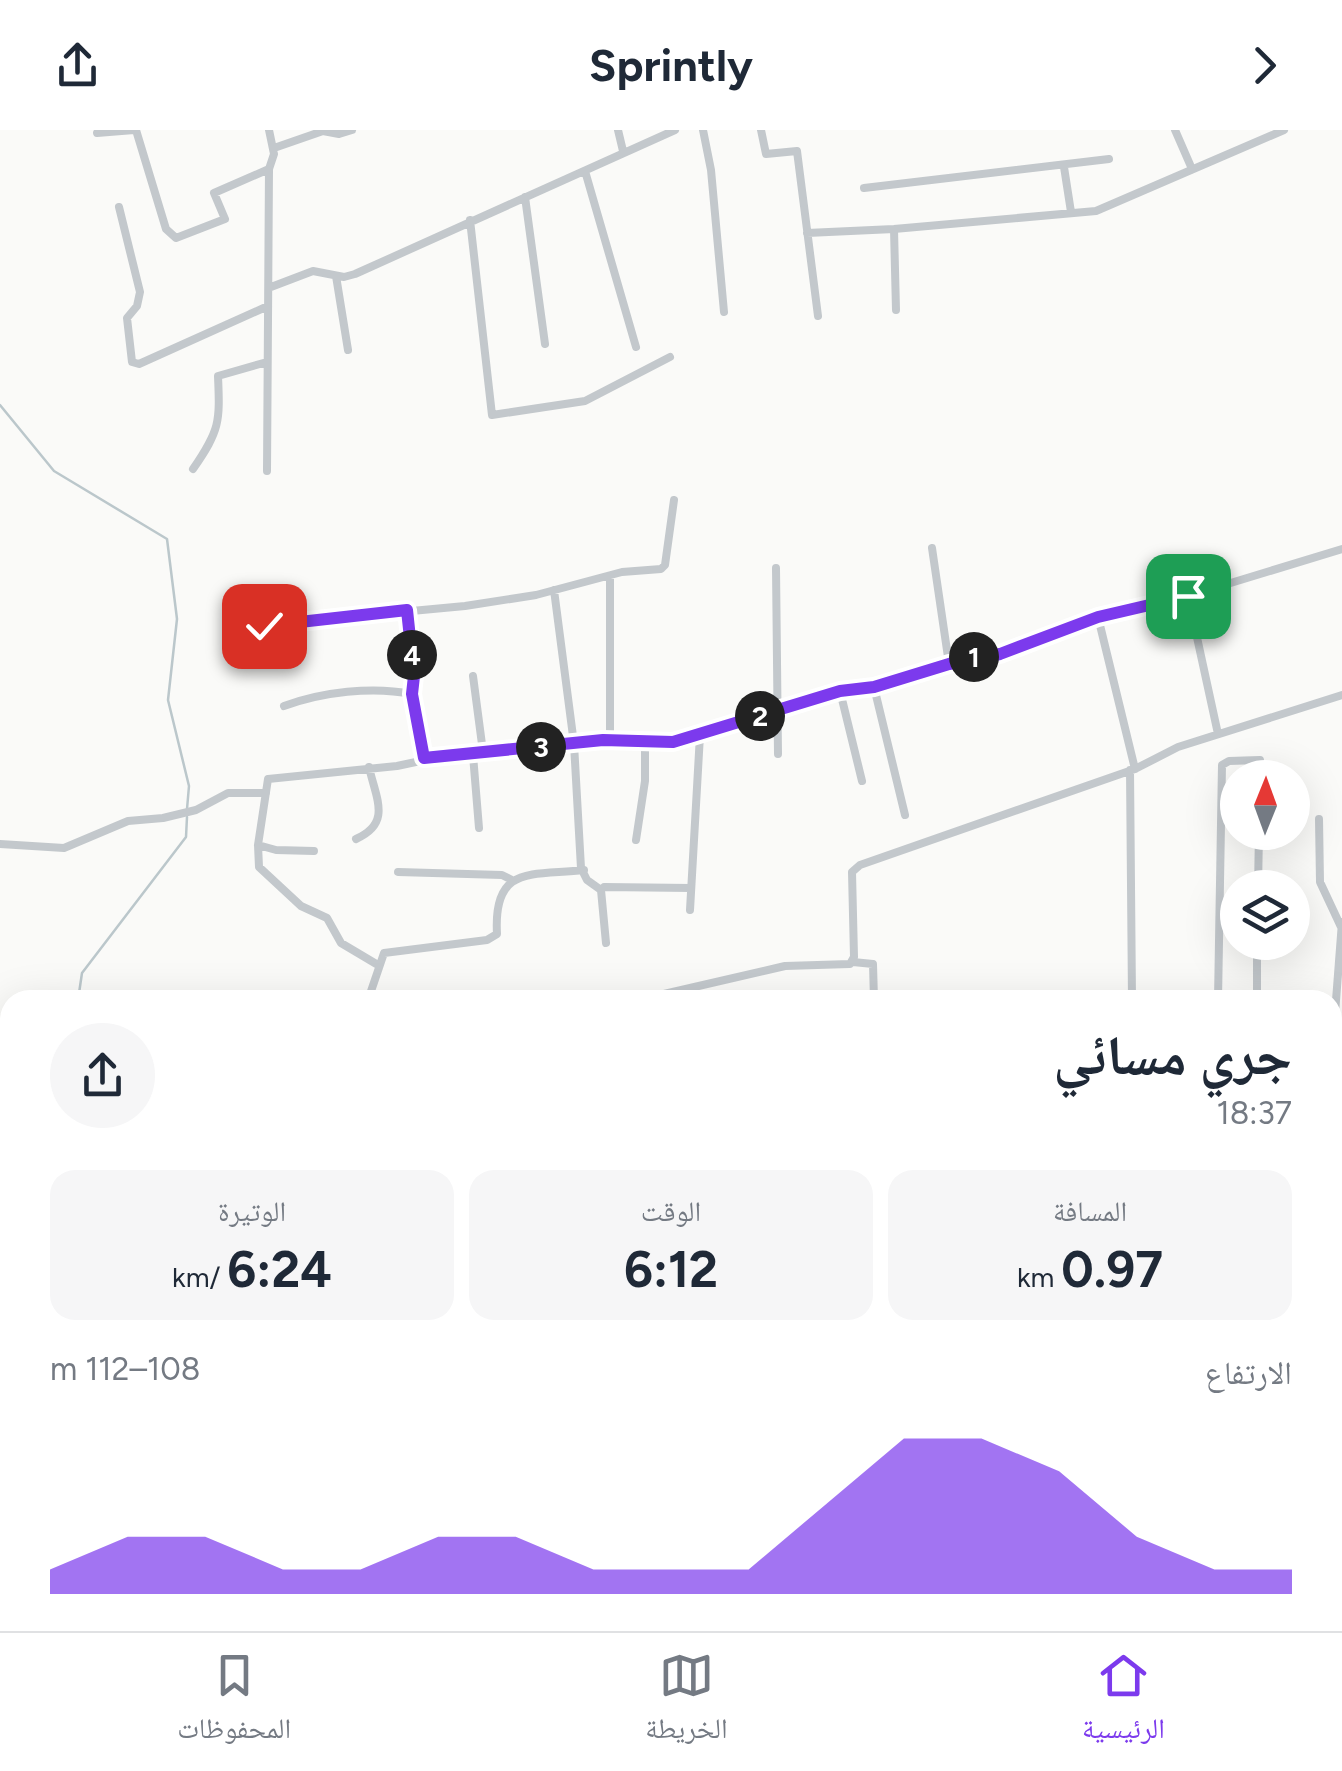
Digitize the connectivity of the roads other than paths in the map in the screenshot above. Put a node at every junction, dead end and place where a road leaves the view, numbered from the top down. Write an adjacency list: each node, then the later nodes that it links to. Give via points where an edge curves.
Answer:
1 (135, 130): 11 (street); 16 (street, via 166,229 176,238 225,219 214,192)
2 (269, 130): 12 (street)
3 (352, 130): 10 (street)
4 (618, 130): 13 (street)
5 (674, 130): 13 (street)
6 (703, 130): 30 (street)
7 (761, 130): 25 (street, via 766,154 797,151)
8 (1175, 130): 17 (street)
9 (1281, 131): 17 (street)
10 (332, 132): 12 (street)
11 (98, 134)
12 (274, 148): 16 (street)
13 (624, 151): 18 (street)
14 (1109, 160): 15 (street)
15 (1064, 167): 19 (street); 22 (street)
16 (270, 168): 27 (street)
17 (1192, 168): 22 (street, via 1096,210)
18 (585, 172): 20 (street); 33 (street)
19 (864, 188)
20 (525, 196): 23 (street); 32 (street)
21 (119, 207): 28 (street, via 139,286 138,306 127,318 135,364)
22 (1071, 212): 24 (street)
23 (470, 220): 26 (street, via 355,274); 35 (street, via 492,415 584,401)
24 (894, 230): 25 (street); 29 (street)
25 (808, 233): 31 (street)
26 (336, 276): 27 (street, via 313,271); 34 (street)
27 (270, 287): 28 (street)
28 (268, 306): 36 (street)
29 (896, 310)
30 (724, 312)
31 (818, 316)
32 (546, 344)
33 (636, 347)
34 (348, 350)
35 (670, 357)
36 (267, 362): 37 (street, via 218,376 220,422); 38 (street)
37 (193, 468)
38 (268, 470)
39 (674, 500): 43 (street, via 665,565)
40 (932, 548): 49 (street)
41 (1342, 549): 45 (street)
42 (776, 568): 56 (street)
43 (610, 576): 44 (street); 60 (street)
44 (554, 590): 46 (street); 61 (street)
45 (1188, 596): 47 (street); 57 (street)
46 (407, 610): 48 (street); 53 (street)
47 (1098, 617): 49 (street, via 1000,654); 66 (street)
48 (252, 626)
49 (949, 664): 51 (street)
50 (473, 676): 62 (street)
51 (874, 687): 52 (street); 69 (street)
52 (840, 691): 56 (street); 67 (street)
53 (412, 694): 55 (street, via 320,695); 64 (street)
54 (1342, 694): 57 (street)
55 (284, 706)
56 (777, 711): 58 (street); 63 (street)
57 (1218, 734): 66 (street)
58 (700, 735): 59 (street); 81 (street)
59 (645, 740): 60 (street); 73 (street)
60 (610, 741): 61 (street)
61 (574, 744): 62 (street); 78 (street)
62 (478, 754): 64 (street); 71 (street)
63 (778, 754)
64 (424, 758): 65 (street)
65 (369, 767): 68 (street, via 268,779); 72 (street, via 378,820 372,832)
66 (1133, 770): 87 (street, via 854,868); 92 (street)
67 (862, 780)
68 (266, 793): 74 (street, via 228,792 196,810 128,822 64,848); 75 (street)
69 (906, 815)
70 (1318, 818): 84 (street, via 1320,886)
71 (478, 828)
72 (356, 839)
73 (636, 840)
74 (0, 844)
75 (258, 845): 77 (street); 88 (street, via 265,873 300,906 327,918 341,943)
76 (1221, 850): 93 (street)
77 (314, 851)
78 (584, 870): 80 (street); 82 (street)
79 (398, 872): 80 (street)
80 (512, 880): 88 (street, via 493,938 384,953)
81 (691, 888): 82 (street); 83 (street)
82 (601, 890): 85 (street)
83 (690, 910)
84 (1342, 926): 95 (street)
85 (606, 943)
86 (1257, 960): 94 (street)
87 (853, 962): 90 (street, via 785,966); 91 (street, via 873,964)
88 (378, 965): 89 (street)
89 (371, 990)
90 (681, 990)
91 (874, 990)
92 (1132, 990)
93 (1218, 990)
94 (1257, 990)
95 (1337, 990)

